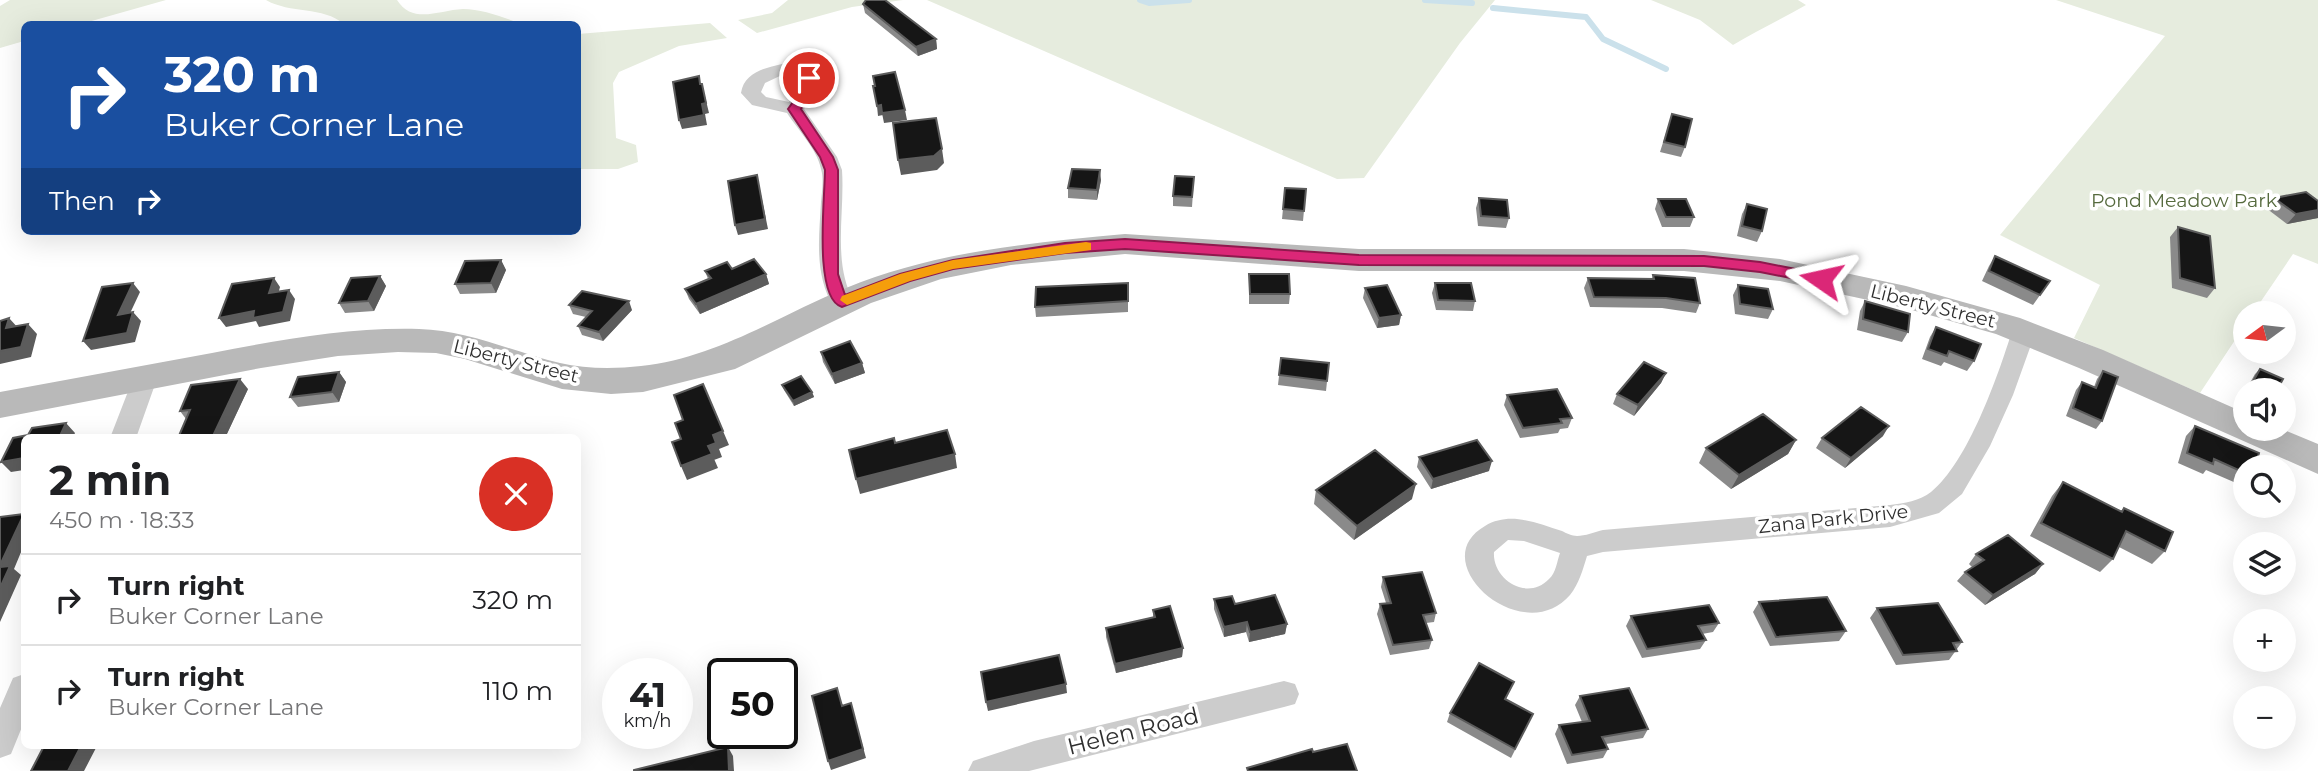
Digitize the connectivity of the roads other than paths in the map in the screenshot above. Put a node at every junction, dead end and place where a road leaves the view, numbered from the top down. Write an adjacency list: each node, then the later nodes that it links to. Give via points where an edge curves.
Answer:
1 (794, 109): 2 (street, via 832,170 831,274)
2 (842, 302): 3 (main road, Liberty Street, via 969,261 1065,248 1142,244 1359,260 1733,264 1906,297); 4 (main road, Liberty Street, via 723,360 643,379 562,376 467,347 418,340 326,346)
3 (2024, 331): 6 (main road, Liberty Street); 10 (street, Zana Park Drive, via 2015,363 1962,476 1929,506 1881,517)
4 (146, 376): 5 (main road, Liberty Street); 7 (street)
5 (0, 405)
6 (2233, 422)
7 (124, 434)
8 (2276, 441): 9 (main road, Liberty Street)
9 (2318, 460)
10 (1576, 547)
11 (21, 694): 13 (street)
12 (1284, 694): 14 (street, Helen Road)
13 (0, 744)
14 (984, 771)

